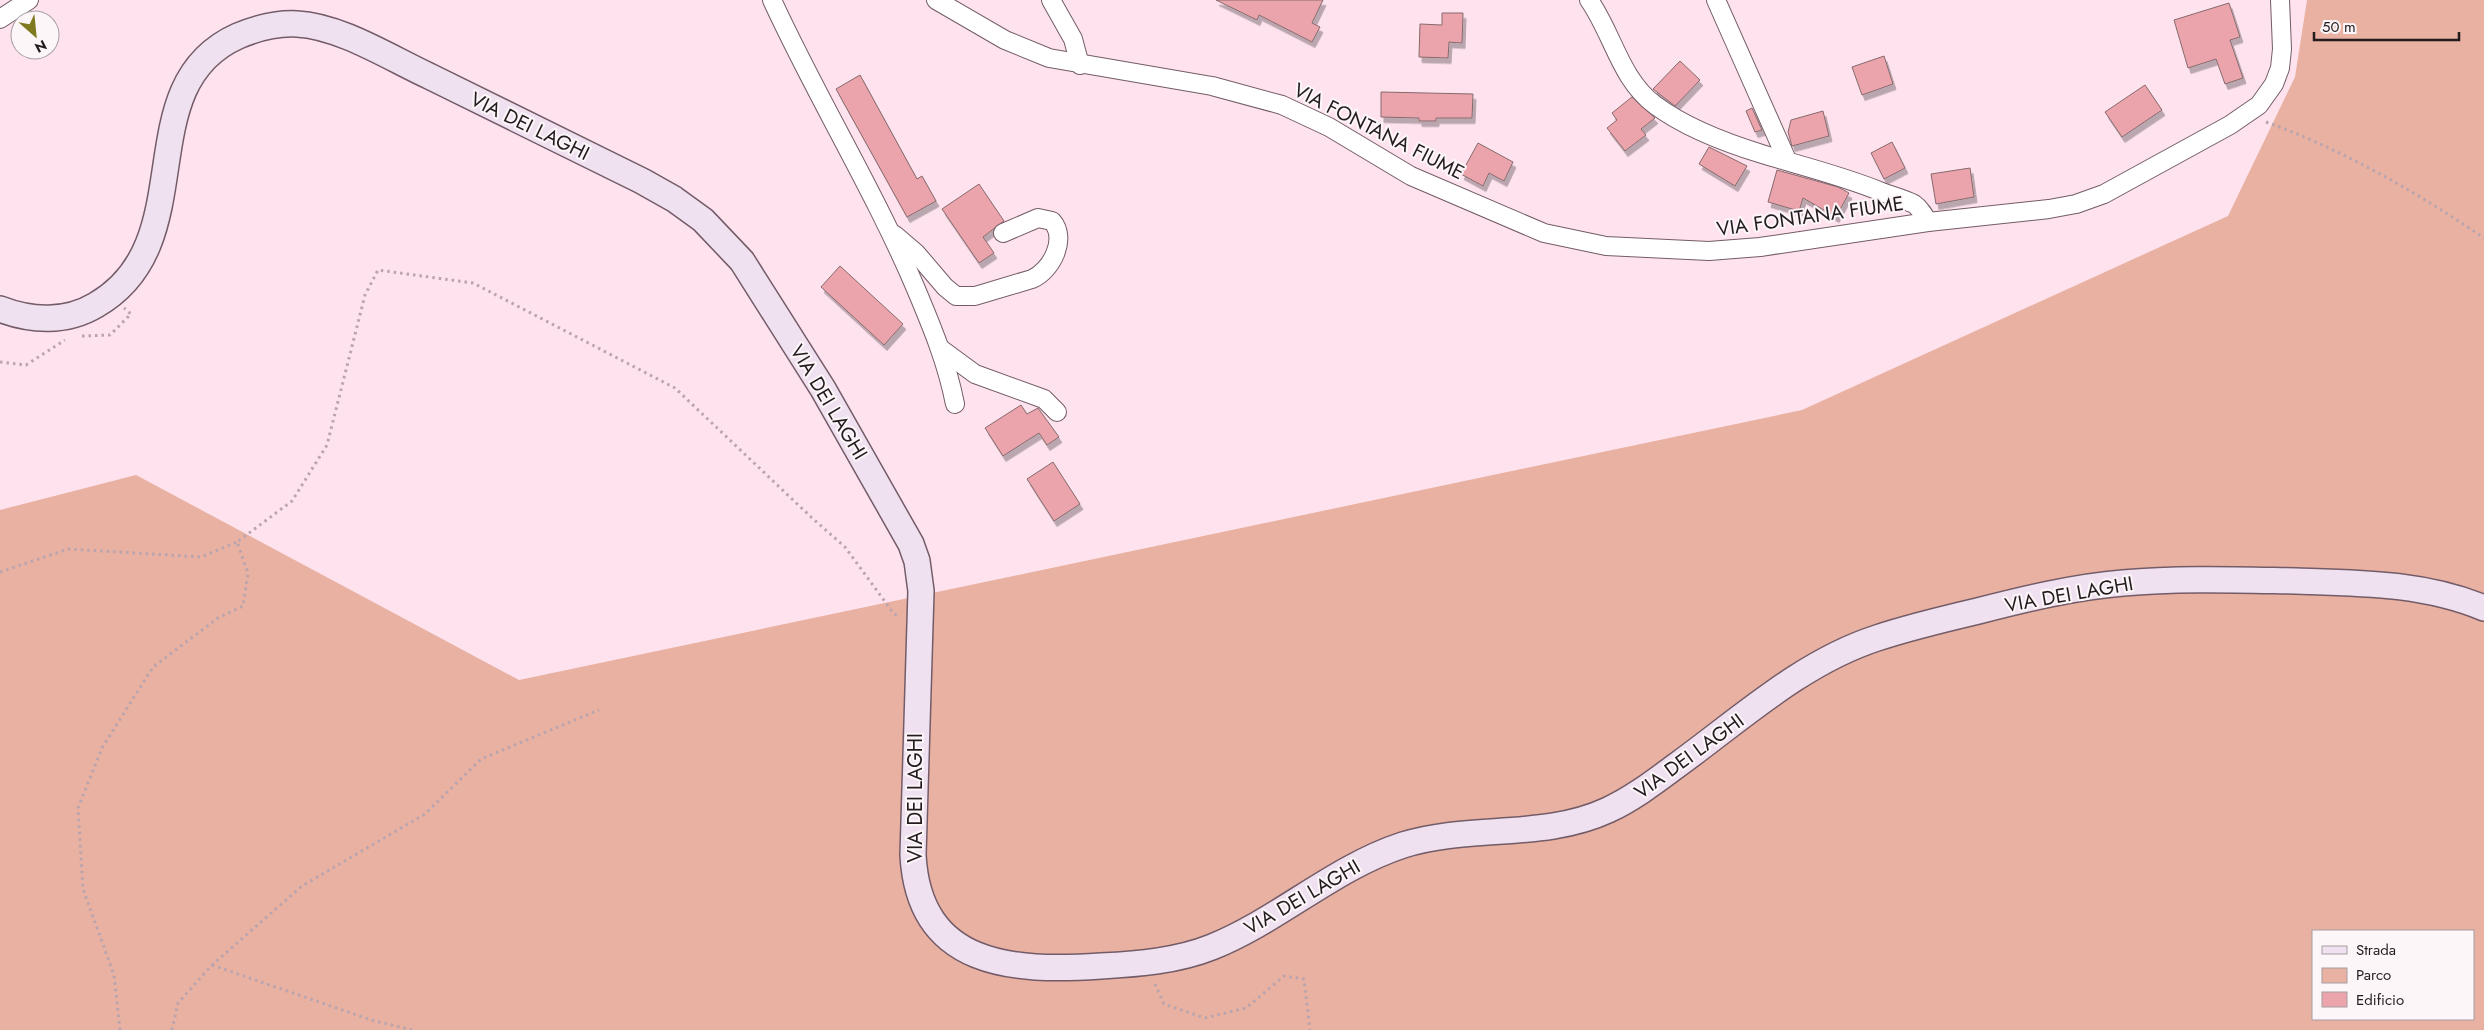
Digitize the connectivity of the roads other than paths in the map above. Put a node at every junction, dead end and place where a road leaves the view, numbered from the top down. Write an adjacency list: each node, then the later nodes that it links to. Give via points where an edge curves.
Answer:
1 (30, 0): 8 (street)
2 (772, 0): 13 (street, via 808,76)
3 (936, 0): 9 (street, VIA FONTANA FIUME, via 1025,50)
4 (1051, 0): 9 (street)
5 (1589, 0): 10 (street, via 1625,70 1650,101 1679,120)
6 (1716, 0): 10 (street)
7 (2280, 0): 11 (street, VIA FONTANA FIUME, via 2282,49 2278,76 2265,97 2247,115 2121,185 2085,201 2049,209)
8 (0, 19)
9 (1085, 66): 11 (street, VIA FONTANA FIUME, via 1212,86 1282,105 1321,123 1412,176 1520,224 1581,243 1648,249 1720,250)
10 (1787, 160): 11 (street, via 1850,179 1908,202 1918,208)
11 (1928, 222)
12 (1003, 233): 13 (street, via 1038,218 1052,220 1058,236 1048,267 1032,279 962,297 950,292 924,262)
13 (892, 234): 15 (street)
14 (0, 310): 18 (main road, VIA DEI LAGHI, via 29,317 58,318 91,308 112,295 138,268 148,249 158,213 176,114 187,84 204,61 228,41 262,28 295,24 325,29 642,181 689,209 716,232 755,280 823,389 915,553 921,592 913,855 917,886 944,933 965,949 1016,966 1053,969 1154,961 1194,953 1256,925 1346,870 1407,844 1447,836 1556,825 1606,811 1639,792 1825,660 1855,645 1911,627 2082,588 2170,581 2371,583 2430,592)
15 (941, 348): 16 (street); 17 (street, via 975,374 1044,399)
16 (955, 404)
17 (1057, 412)
18 (2484, 608)

